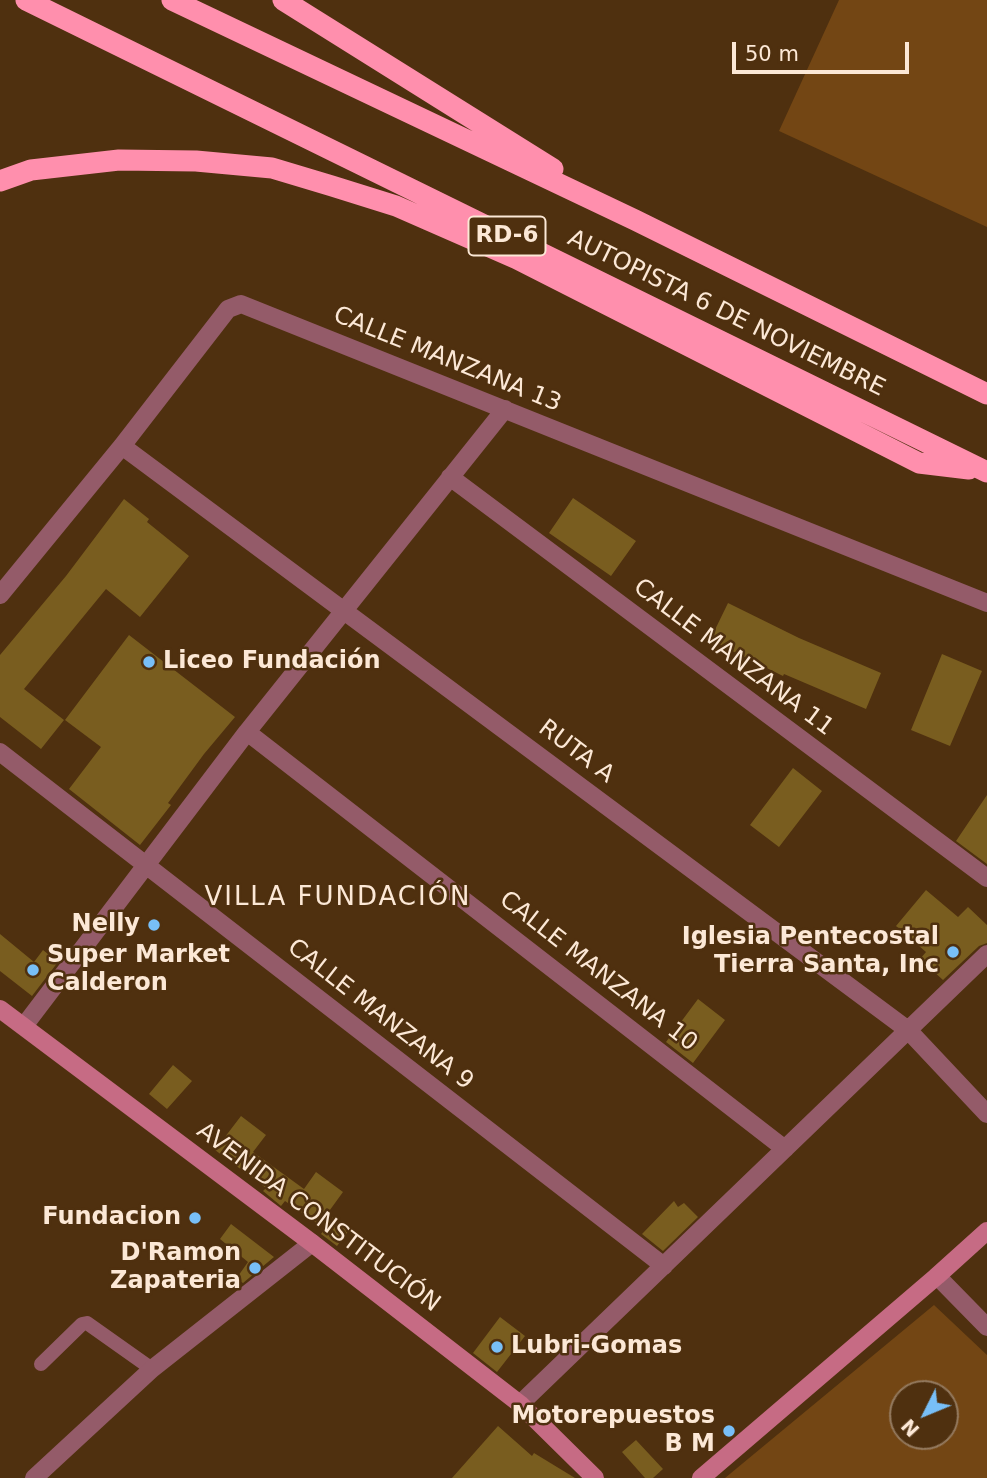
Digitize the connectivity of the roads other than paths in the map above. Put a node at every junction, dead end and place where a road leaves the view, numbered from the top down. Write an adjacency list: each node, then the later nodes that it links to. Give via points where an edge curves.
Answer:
1 (26, 0): 9 (highway, AUTOPISTA 6 DE NOVIEMBRE / RD-6)
2 (172, 0): 5 (highway, AUTOPISTA 6 DE NOVIEMBRE / RD-6)
3 (283, 0): 5 (highway)
4 (0, 180): 9 (highway, via 31,170 119,160 272,168 396,206 517,259 919,463)
5 (635, 220): 6 (highway, AUTOPISTA 6 DE NOVIEMBRE / RD-6)
6 (987, 394)
7 (505, 409): 8 (street, CALLE MANZANA 13, via 241,304 228,309); 10 (street); 12 (street, CALLE MANZANA 13)
8 (122, 446): 11 (street, CALLE MANZANA 13); 13 (street, RUTA A)
9 (986, 472)
10 (450, 477): 13 (street); 17 (street, CALLE MANZANA 11)
11 (0, 594)
12 (987, 603)
13 (344, 610): 14 (street); 21 (street, RUTA A)
14 (247, 732): 16 (street); 23 (street, CALLE MANZANA 10)
15 (0, 752): 16 (street, CALLE MANZANA 9)
16 (146, 864): 20 (street); 26 (street, CALLE MANZANA 9)
17 (987, 878)
18 (987, 954): 21 (street)
19 (0, 1009): 20 (main road, AVENIDA CONSTITUCIÓN)
20 (24, 1026): 25 (main road, AVENIDA CONSTITUCIÓN)
21 (908, 1030): 22 (street, RUTA A); 23 (street)
22 (987, 1114)
23 (785, 1149): 26 (street)
24 (987, 1231): 27 (main road)
25 (312, 1243): 30 (street); 31 (main road, AVENIDA CONSTITUCIÓN)
26 (664, 1266): 31 (street)
27 (937, 1276): 28 (street); 34 (main road)
28 (987, 1327)
29 (41, 1364): 30 (lane, via 87,1323)
30 (152, 1369): 32 (street)
31 (520, 1404): 33 (main road, AVENIDA CONSTITUCIÓN)
32 (34, 1478)
33 (595, 1478)
34 (701, 1478)

